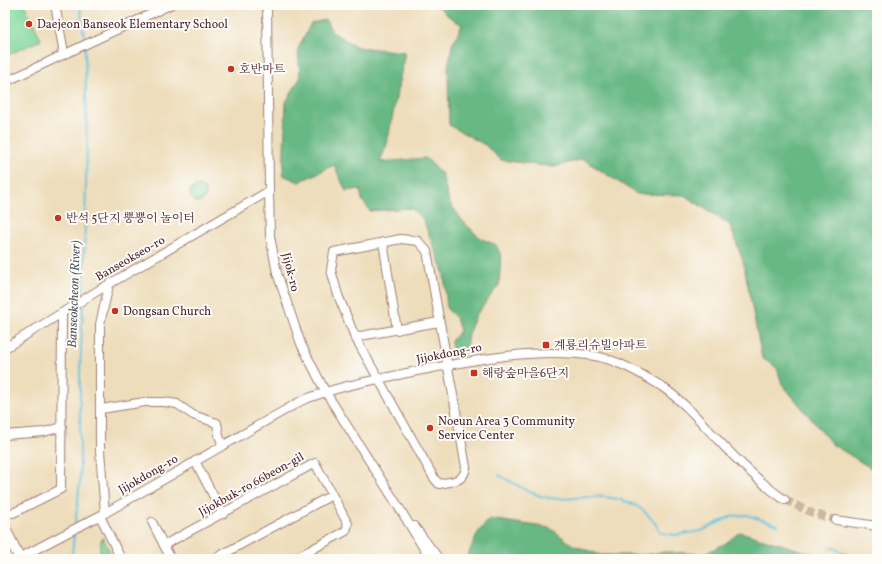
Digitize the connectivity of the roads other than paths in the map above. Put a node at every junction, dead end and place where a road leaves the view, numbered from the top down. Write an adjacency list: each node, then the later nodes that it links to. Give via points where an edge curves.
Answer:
1 (55, 5): 4 (street, via 63,46)
2 (170, 5): 4 (street)
3 (267, 5): 6 (street, Jijok-ro)
4 (62, 55): 5 (street)
5 (5, 82)
6 (269, 191): 8 (street, Banseokseo-ro); 16 (street, Jijok-ro, via 270,236 277,273 301,344)
7 (383, 242): 10 (street, via 410,239 418,241 427,251); 11 (street); 12 (street, via 334,252 331,270)
8 (109, 285): 9 (street, Banseokseo-ro); 17 (street, via 100,324)
9 (64, 311): 13 (street, Banseokseo-ro); 18 (street)
10 (439, 322): 11 (street); 14 (street)
11 (398, 330): 12 (street)
12 (355, 337): 15 (street)
13 (5, 348)
14 (446, 365): 15 (street, Jijokdong-ro); 15 (street, via 466,467 465,475 460,480 439,484 434,478); 23 (street, Jijokdong-ro, via 546,352 590,355 615,362 661,386 683,403 745,468)
15 (378, 379): 16 (street, Jijokdong-ro)
16 (325, 391): 20 (street, Jijokdong-ro, via 301,401); 27 (street, Jijok-ro)
17 (101, 409): 20 (street, via 145,402 177,404 193,415 217,423 218,436); 25 (street)
18 (62, 427): 19 (street, via 44,432); 24 (street, via 61,489)
19 (5, 435)
20 (223, 445): 21 (street, Jijokdong-ro)
21 (195, 461): 25 (street, Jijokdong-ro); 26 (street)
22 (332, 495): 26 (street, Jijokbuk-ro 66beon-gil, via 315,463); 36 (street); 37 (street, Jijokbuk-ro 66beon-gil, via 348,524 346,531)
23 (785, 500)
24 (13, 513)
25 (102, 514): 33 (street, Jijokdong-ro); 34 (street)
26 (223, 514): 32 (street, Jijokbuk-ro 66beon-gil)
27 (403, 514): 38 (street, Jijok-ro); 39 (street, Jijok-ro, via 429,543)
28 (836, 520): 30 (street)
29 (152, 522): 32 (street)
30 (877, 526)
31 (5, 529): 33 (street)
32 (164, 545): 35 (street)
33 (20, 559)
34 (121, 559)
35 (171, 559)
36 (214, 559)
37 (294, 559)
38 (430, 559)
39 (439, 559)

